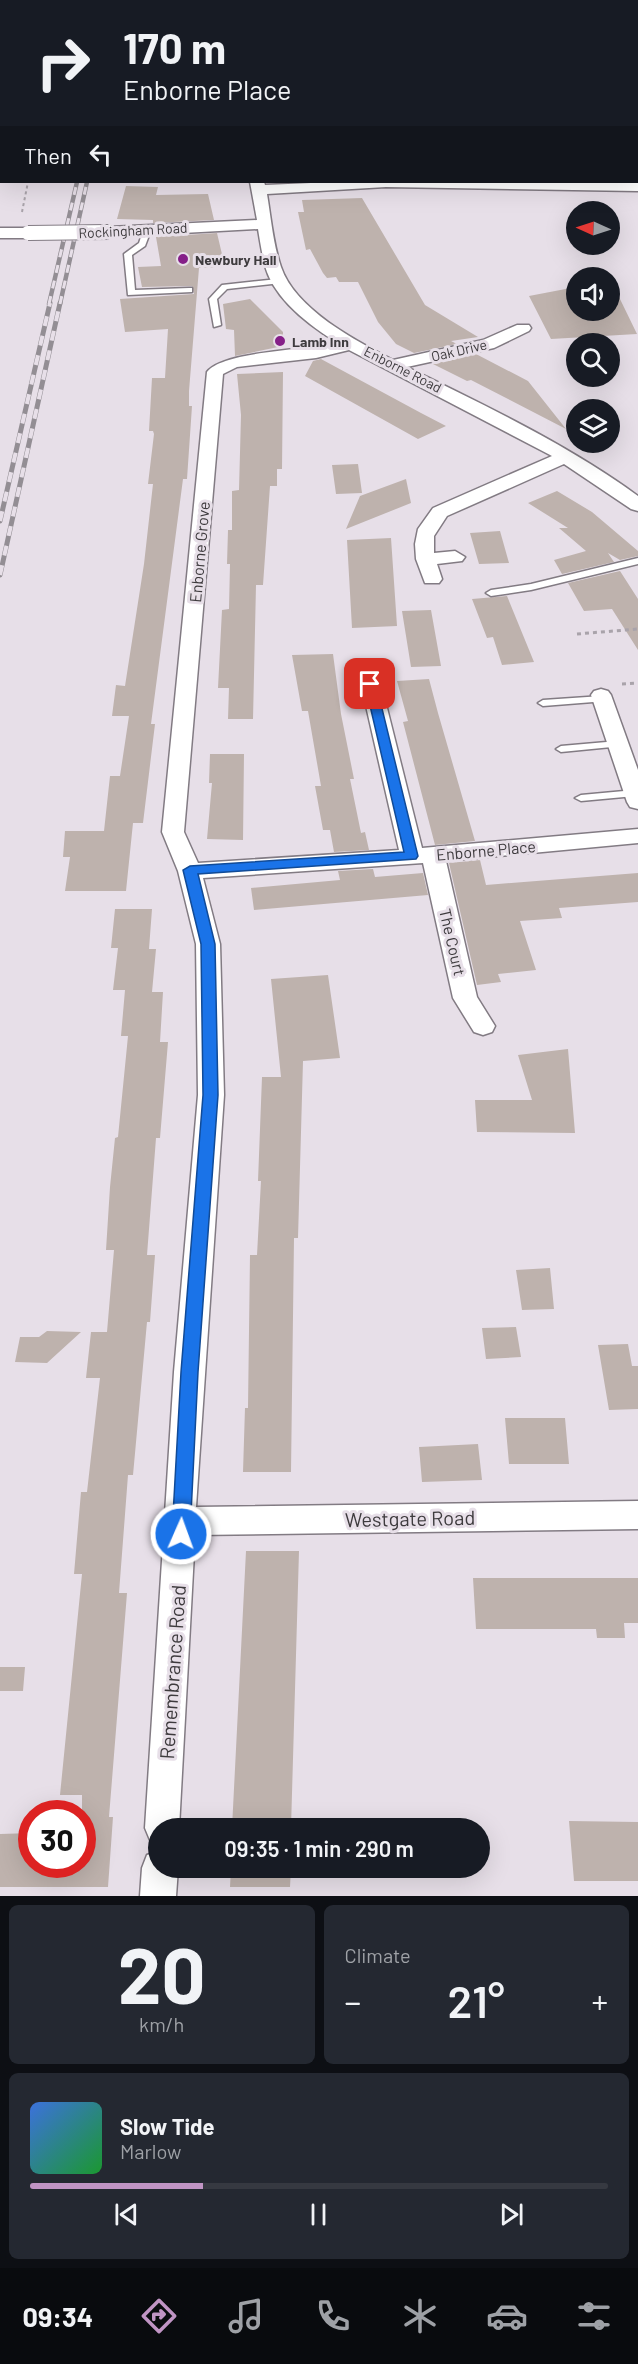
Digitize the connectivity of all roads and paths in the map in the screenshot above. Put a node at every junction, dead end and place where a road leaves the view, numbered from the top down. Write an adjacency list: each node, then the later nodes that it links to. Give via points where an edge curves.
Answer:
1 (28, 183): 7 (path)
2 (258, 186): 3 (street, via 386,183); 4 (street, Enborne Road)
3 (638, 188)
4 (265, 224): 5 (street, Rockingham Road); 8 (street, Enborne Road)
5 (147, 230): 7 (street, Rockingham Road, bridge); 9 (lane, via 141,244 128,254 131,293)
6 (0, 233): 7 (street, Rockingham Road)
7 (22, 233)
8 (278, 281): 10 (lane, via 225,287 213,299); 12 (street, Enborne Road, via 302,307)
9 (189, 290)
10 (217, 325)
11 (523, 328): 13 (street, Oak Drive, via 488,344)
12 (353, 344): 13 (street, Enborne Road); 32 (street, Enborne Grove, via 316,353 233,362 215,372 173,832)
13 (393, 365): 14 (street, Enborne Road)
14 (565, 457): 15 (street, Enborne Road); 17 (street, via 440,512 428,525 422,542)
15 (638, 505)
16 (455, 557): 17 (street)
17 (426, 559): 19 (street)
18 (638, 561): 20 (lane)
19 (432, 579)
20 (491, 593)
21 (638, 629): 22 (path)
22 (577, 634)
23 (370, 684): 31 (street, The Court)
24 (601, 697): 25 (lane); 26 (street)
25 (543, 703)
26 (618, 744): 27 (lane); 28 (street)
27 (561, 749)
28 (636, 797): 29 (lane)
29 (581, 798)
30 (638, 836): 31 (street, Enborne Place)
31 (422, 855): 32 (street, Enborne Place); 33 (street, The Court, via 465,998)
32 (190, 870): 35 (street, Remembrance Road, via 208,944 211,1095)
33 (483, 1026)
34 (638, 1515): 35 (street, Westgate Road)
35 (181, 1521): 36 (street, Remembrance Road)
36 (163, 1818)
37 (159, 1878): 38 (street)
38 (158, 1896)

